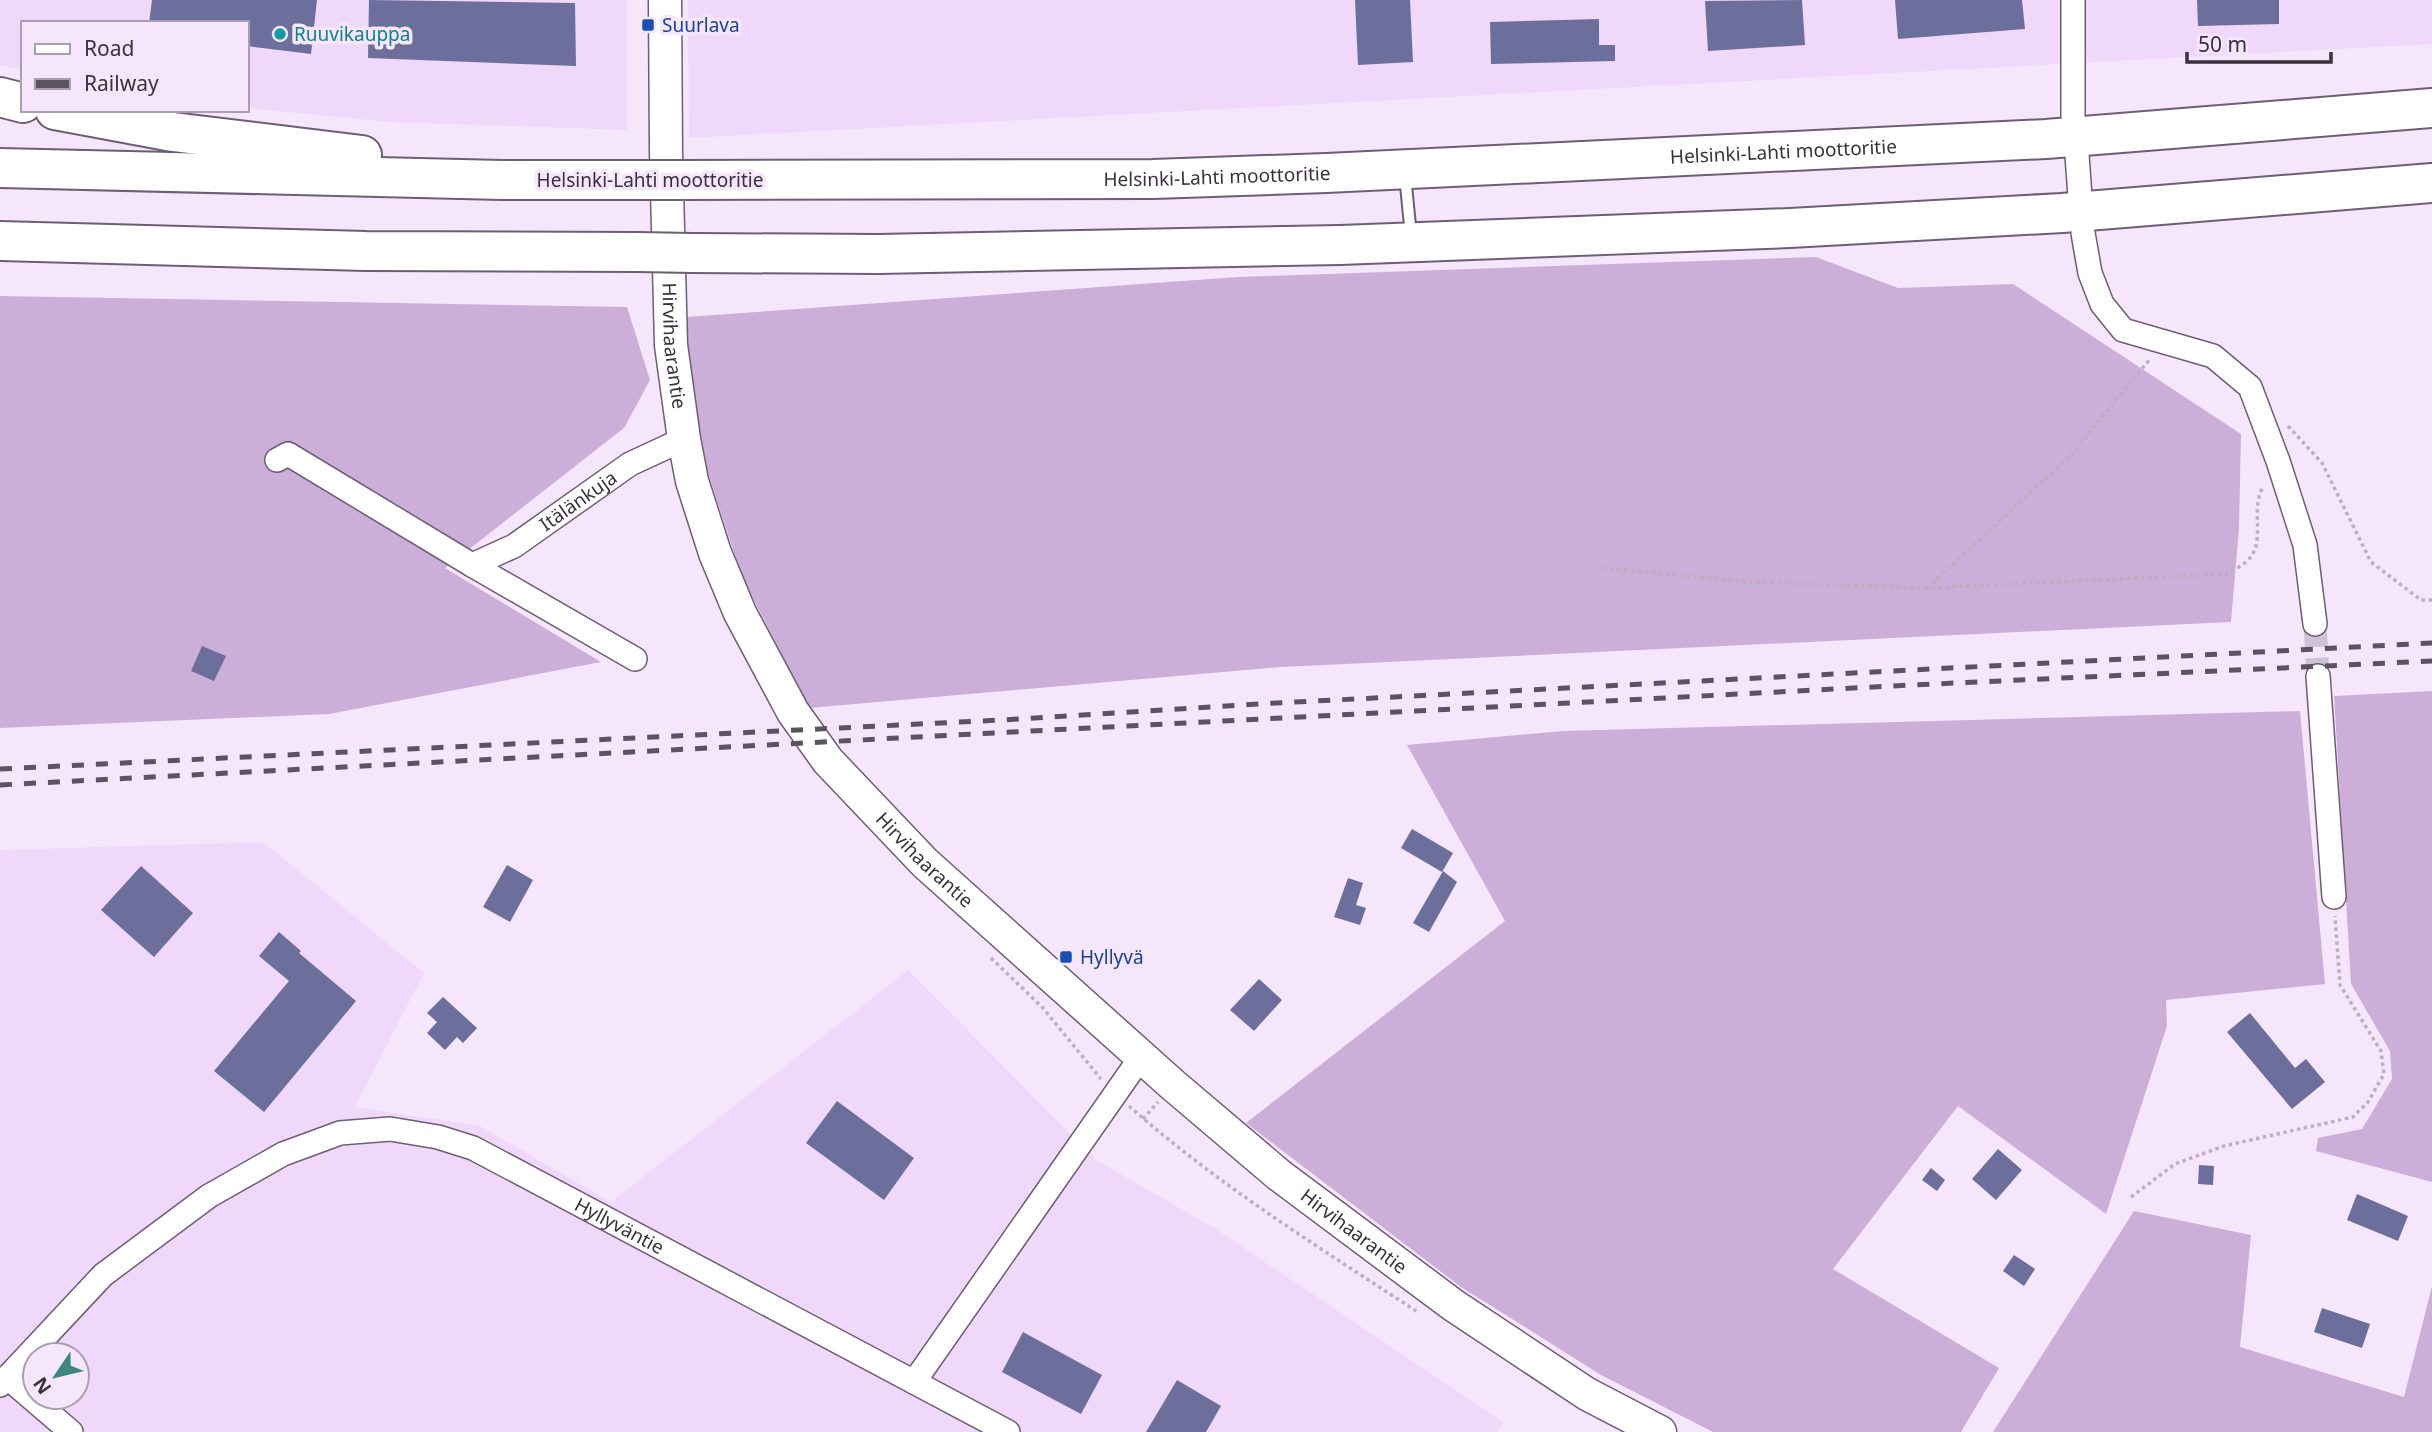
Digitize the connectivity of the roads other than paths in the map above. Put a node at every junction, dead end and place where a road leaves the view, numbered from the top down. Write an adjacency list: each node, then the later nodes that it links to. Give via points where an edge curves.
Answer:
1 (665, 0): 17 (street, Hirvihaarantie, via 671,345)
2 (2073, 0): 7 (street)
3 (0, 97): 4 (highway)
4 (21, 102)
5 (2432, 108): 10 (highway, Helsinki-Lahti moottoritie, via 2046,139)
6 (65, 112): 11 (highway, via 173,132 368,155)
7 (2073, 116)
8 (2077, 155): 13 (street)
9 (0, 167): 11 (highway, Helsinki-Lahti moottoritie)
10 (1404, 169): 11 (highway, Helsinki-Lahti moottoritie, bridge, via 1153,178); 16 (lane)
11 (502, 180)
12 (2432, 183): 16 (highway, via 2049,214)
13 (2080, 197)
14 (2083, 233): 20 (street, via 2090,273 2102,304 2123,330 2213,356 2250,387 2305,545)
15 (0, 242): 16 (highway, bridge, via 366,251 878,254)
16 (1412, 242)
17 (684, 439): 19 (street, Itälänkuja, via 630,464 514,546); 24 (street, Hirvihaarantie, via 715,553 740,613 793,712 828,761 925,863)
18 (277, 460): 19 (street, via 288,454)
19 (472, 565): 21 (street)
20 (2315, 624)
21 (635, 659)
22 (2318, 676): 23 (street)
23 (2334, 897)
24 (1141, 1057): 26 (street); 29 (street, Hirvihaarantie, via 1308,1199 1453,1305 1587,1394)
25 (4, 1381): 26 (street, Hyllyväntie, via 103,1275 209,1196 283,1154 340,1133 390,1129 438,1136 473,1148); 27 (street)
26 (915, 1382): 28 (street, Hyllyväntie)
27 (71, 1432)
28 (1008, 1432)
29 (1660, 1432)

